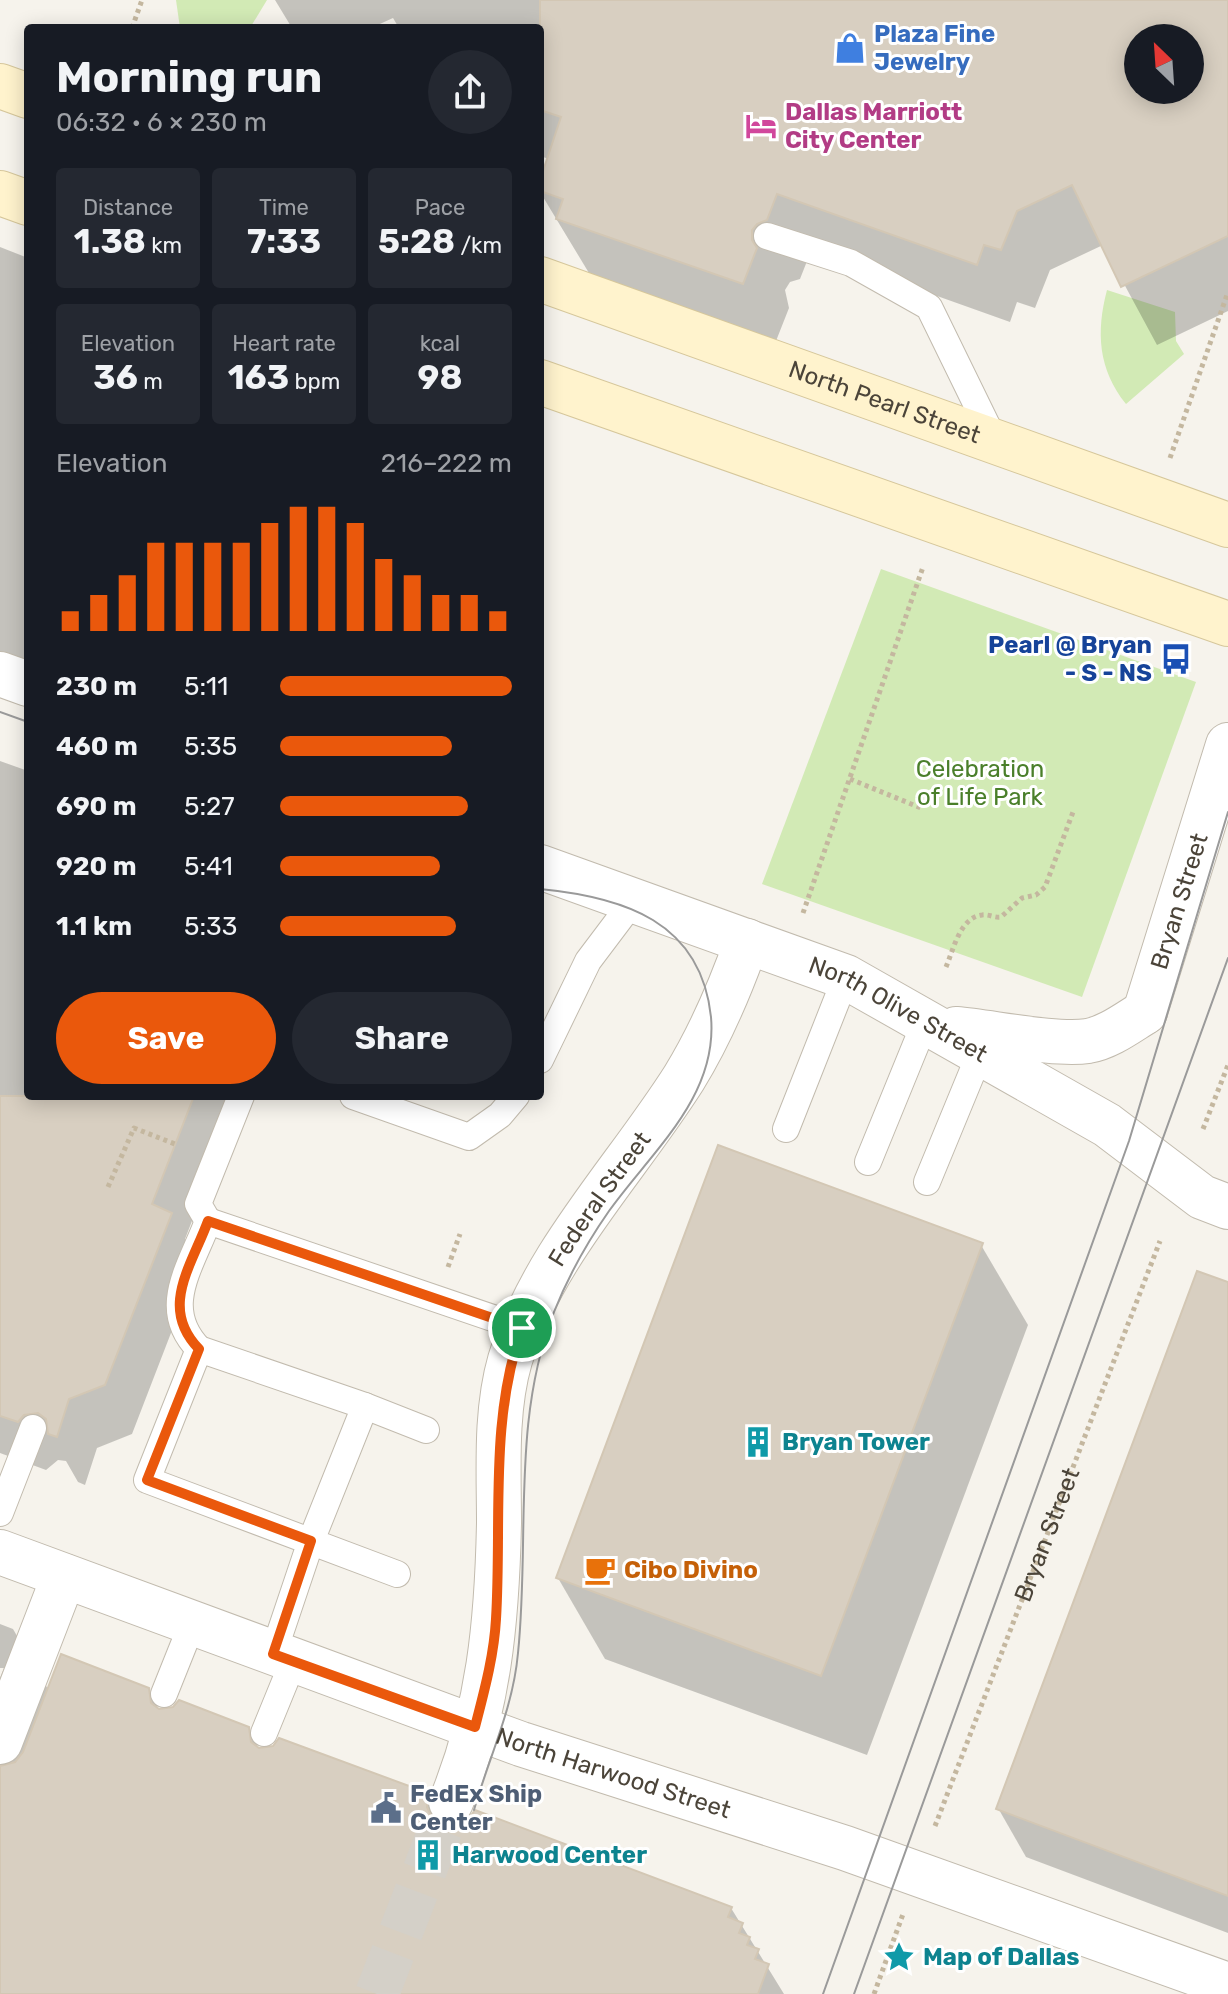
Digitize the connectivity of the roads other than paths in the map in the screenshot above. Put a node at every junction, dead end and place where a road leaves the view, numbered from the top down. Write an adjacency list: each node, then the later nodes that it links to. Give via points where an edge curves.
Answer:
1 (0, 86): 2 (main road)
2 (24, 95)
3 (0, 193): 4 (main road)
4 (24, 202)
5 (767, 236): 8 (lane, via 851,263 929,307)
6 (544, 280): 8 (main road, North Pearl Street)
7 (544, 383): 10 (main road)
8 (995, 442): 9 (main road, North Pearl Street)
9 (1228, 525)
10 (1228, 624)
11 (0, 674): 12 (street)
12 (24, 683)
13 (1228, 745): 18 (street, Bryan Street, via 1145,1012 1108,1035 1067,1043)
14 (544, 868): 15 (street, North Olive Street)
15 (634, 900): 16 (street, North Olive Street); 19 (lane, via 588,961)
16 (747, 941): 17 (street, North Olive Street); 29 (street, Federal Street, via 711,1032 566,1245)
17 (846, 977): 18 (street, North Olive Street); 24 (lane)
18 (933, 1024): 20 (street, North Olive Street); 25 (lane)
19 (547, 1034)
20 (981, 1051): 26 (lane); 27 (street, North Olive Street, via 1107,1125 1202,1197)
21 (239, 1100): 28 (lane, via 198,1204)
22 (364, 1100): 23 (lane, via 469,1137)
23 (513, 1100)
24 (786, 1129)
25 (868, 1162)
26 (927, 1182)
27 (1228, 1207)
28 (208, 1221): 29 (lane); 30 (lane, via 177,1304 178,1320)
29 (522, 1328): 42 (street, Federal Street, via 502,1400 496,1619)
30 (199, 1349): 31 (lane); 35 (lane, via 147,1480)
31 (365, 1406): 33 (lane); 35 (lane)
32 (33, 1428): 34 (lane)
33 (426, 1430)
34 (0, 1513)
35 (311, 1541): 37 (lane); 40 (lane)
36 (0, 1552): 38 (street, North Harwood Street)
37 (397, 1574)
38 (64, 1576): 39 (street, North Harwood Street); 44 (street)
39 (192, 1624): 40 (street, North Harwood Street); 41 (lane)
40 (283, 1658): 42 (street, North Harwood Street); 43 (lane)
41 (164, 1694)
42 (475, 1727): 45 (street, Federal Street); 46 (street, North Harwood Street, via 859,1852)
43 (264, 1733)
44 (0, 1742)
45 (451, 1802)
46 (1200, 1983)

